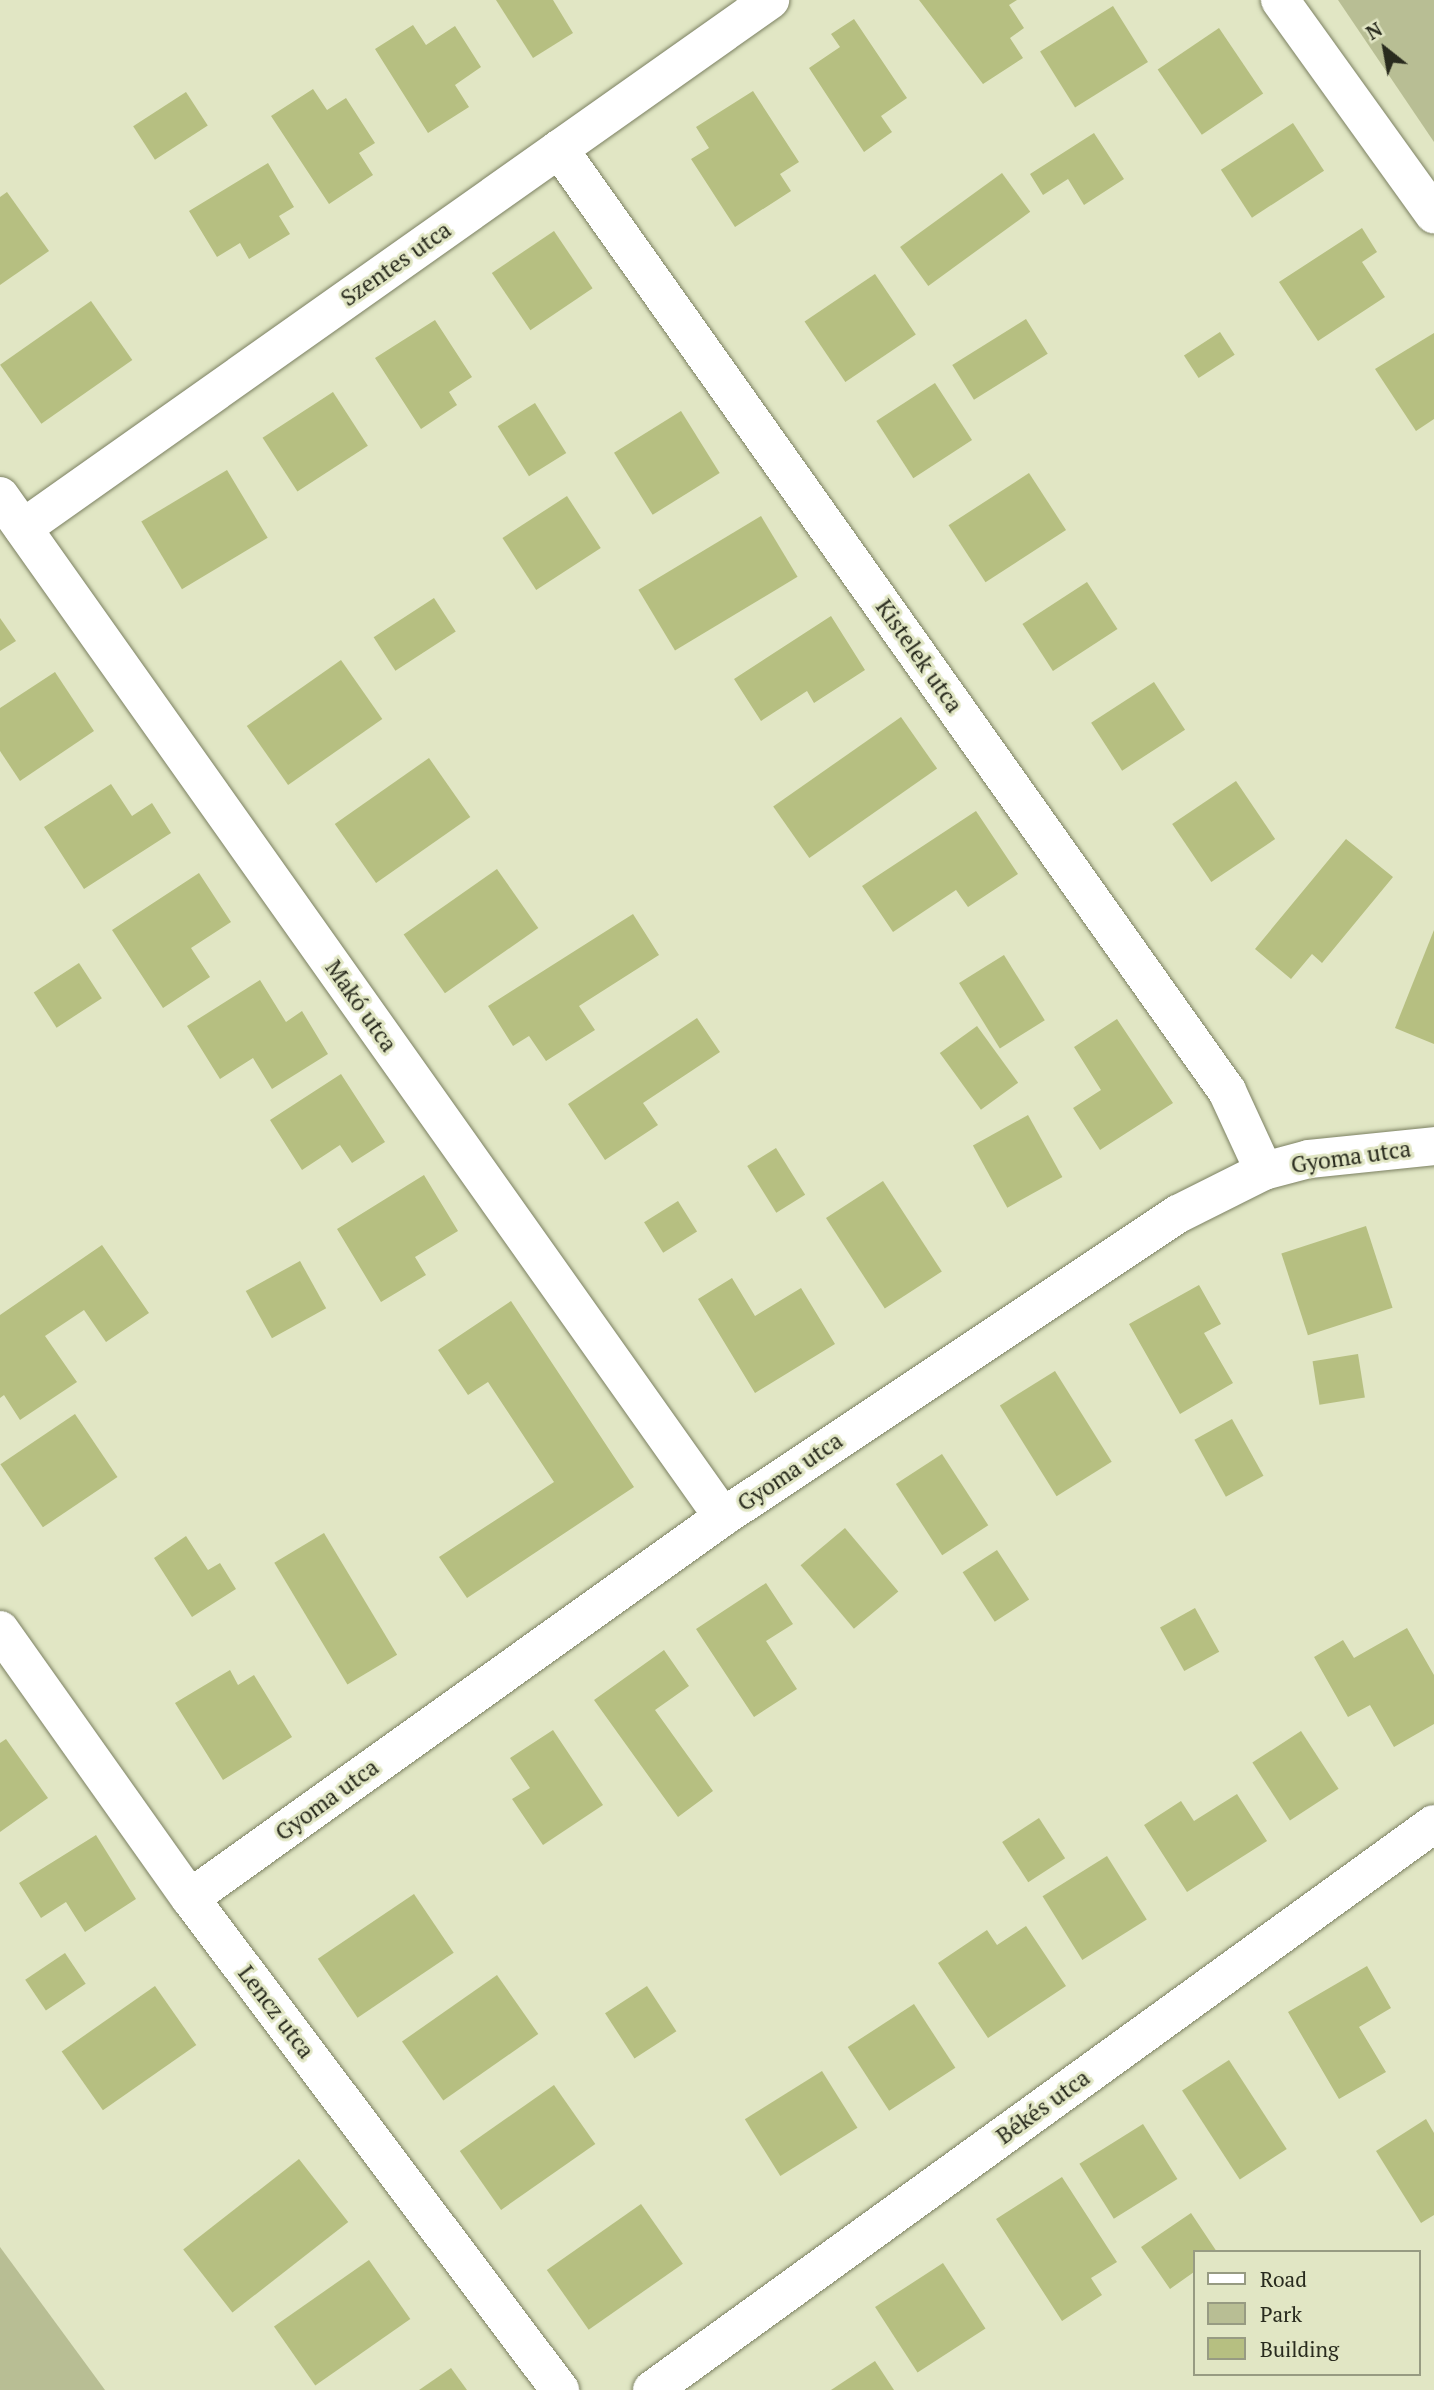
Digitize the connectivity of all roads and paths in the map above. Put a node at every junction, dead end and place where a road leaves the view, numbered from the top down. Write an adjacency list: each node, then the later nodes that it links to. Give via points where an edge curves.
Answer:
1 (771, 0): 3 (street, Szentes utca)
2 (1280, 0): 4 (street)
3 (559, 149): 6 (street, Szentes utca); 8 (street, Kistelek utca, via 1227,1091)
4 (1434, 214)
5 (0, 496): 6 (street, Makó utca)
6 (23, 528): 9 (street, Makó utca)
7 (1434, 1146): 8 (street, Gyoma utca, via 1309,1159)
8 (1264, 1171): 9 (street, Gyoma utca, via 1178,1214)
9 (723, 1517): 12 (street, Gyoma utca)
10 (0, 1630): 12 (street, Lencz utca)
11 (1434, 1824): 14 (street, Békés utca)
12 (190, 1898): 13 (street, Lencz utca)
13 (560, 2390)
14 (652, 2390)

